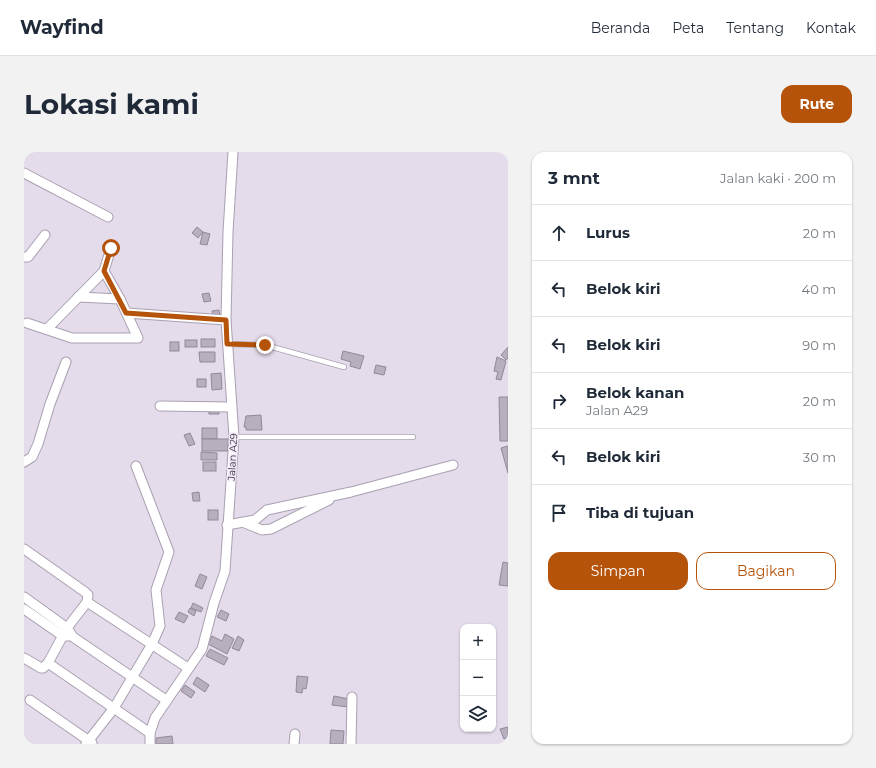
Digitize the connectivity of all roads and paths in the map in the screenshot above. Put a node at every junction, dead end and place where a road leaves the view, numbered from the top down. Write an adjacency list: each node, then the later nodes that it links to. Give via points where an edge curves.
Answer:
1 (233, 152): 11 (street, Jalan A29)
2 (24, 173): 3 (street)
3 (108, 217)
4 (45, 235): 6 (street, via 32,254)
5 (111, 248): 7 (street)
6 (24, 257)
7 (104, 271): 8 (street); 9 (street)
8 (78, 297): 9 (street); 13 (street)
9 (120, 299): 10 (street)
10 (126, 313): 11 (street); 13 (street, via 138,338 72,338)
11 (226, 320): 14 (street, Jalan A29)
12 (27, 322): 13 (street)
13 (47, 329)
14 (227, 344): 16 (lane, via 265,345); 18 (street, Jalan A29)
15 (66, 362): 21 (street, via 38,444 32,457)
16 (344, 367)
17 (160, 406): 18 (street)
18 (231, 407): 19 (street, Jalan A29)
19 (234, 437): 20 (lane); 26 (street, Jalan A29)
20 (412, 437)
21 (24, 462)
22 (453, 465): 24 (street)
23 (136, 466): 32 (street, via 168,552 156,590 160,626)
24 (341, 494): 25 (street, via 267,510 255,520); 25 (street, via 271,529 262,530)
25 (245, 523): 26 (street)
26 (227, 525): 35 (street, Jalan A29, via 225,571 202,649)
27 (24, 550): 29 (street, via 85,592 88,595)
28 (24, 597): 31 (street)
29 (87, 602): 31 (street); 32 (street)
30 (24, 609): 31 (street)
31 (65, 632): 34 (street); 36 (street)
32 (152, 644): 35 (street); 36 (street)
33 (24, 658): 34 (street, via 40,668)
34 (48, 662): 40 (street)
35 (188, 668): 39 (street, Jalan A29)
36 (132, 676): 39 (street); 40 (street)
37 (352, 697): 46 (street)
38 (30, 700): 43 (street)
39 (166, 700): 41 (street, Jalan A29)
40 (114, 708): 41 (street); 43 (street)
41 (150, 732): 44 (street, Jalan A29)
42 (294, 734): 45 (street)
43 (89, 743)
44 (150, 744)
45 (294, 744)
46 (351, 744)

